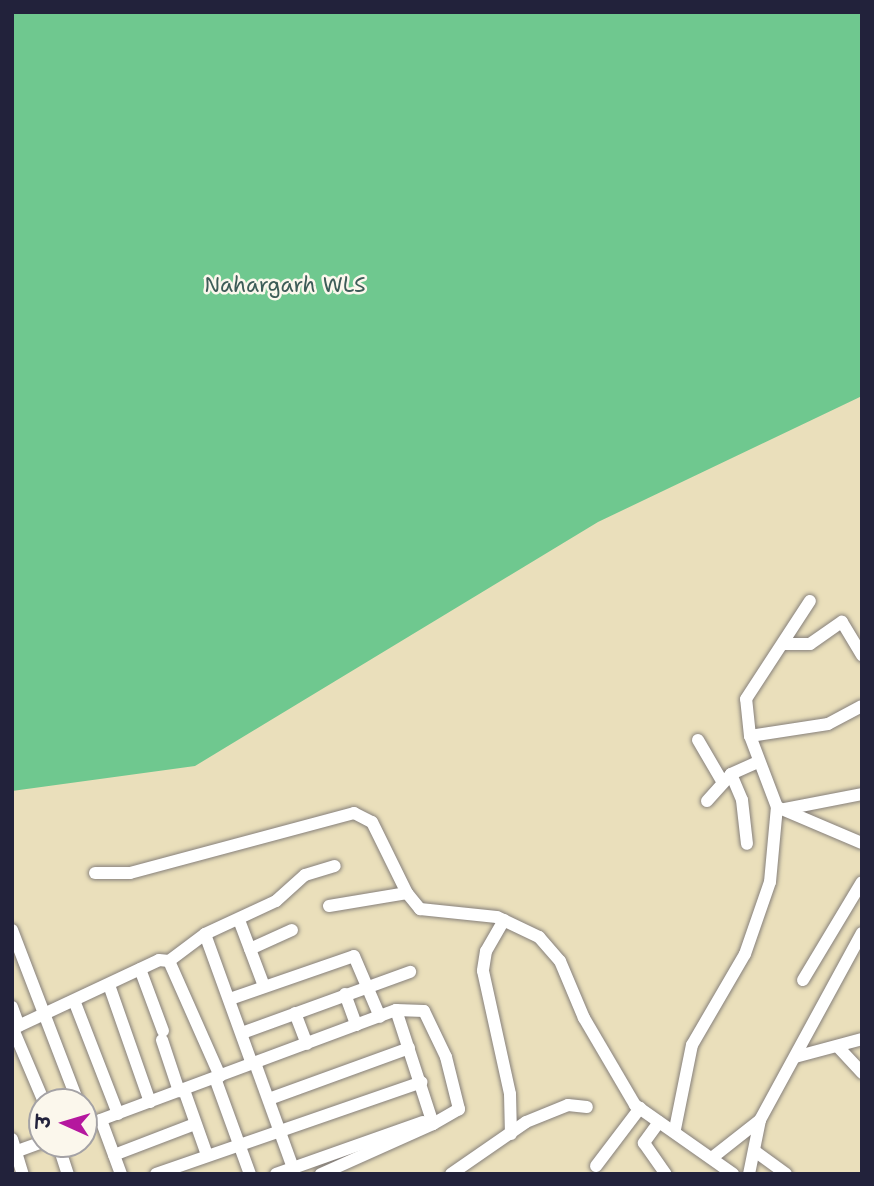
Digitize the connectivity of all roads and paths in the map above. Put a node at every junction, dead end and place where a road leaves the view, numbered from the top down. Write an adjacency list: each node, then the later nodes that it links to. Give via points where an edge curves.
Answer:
1 (810, 601): 2 (street)
2 (783, 644): 3 (street, via 810,644 842,622); 5 (street, via 750,687)
3 (862, 655)
4 (862, 706): 5 (street, via 815,727)
5 (750, 736): 7 (street)
6 (698, 740): 8 (street)
7 (758, 762): 8 (street); 11 (street)
8 (726, 778): 10 (street); 13 (street, via 743,800)
9 (862, 794): 11 (street)
10 (707, 802)
11 (781, 808): 12 (street); 67 (street, via 760,919 692,1045)
12 (862, 843)
13 (747, 844)
14 (335, 866): 20 (street, via 304,875)
15 (95, 873): 17 (street, via 130,873 354,813 372,822)
16 (862, 882): 29 (street)
17 (407, 893): 18 (street); 19 (street, via 420,909)
18 (328, 906)
19 (504, 919): 59 (street, via 539,937 559,961 583,1018); 69 (street, via 486,951 483,971 510,1094)
20 (239, 920): 24 (street); 25 (street)
21 (292, 930): 25 (street)
22 (13, 933): 39 (street)
23 (862, 933): 48 (street)
24 (205, 934): 26 (street); 34 (street)
25 (250, 950): 32 (street)
26 (169, 961): 27 (street); 51 (street)
27 (140, 969): 30 (street); 55 (street)
28 (410, 972): 31 (street)
29 (803, 980)
30 (109, 985): 35 (street); 57 (street)
31 (368, 985): 32 (street, via 354,956); 33 (street); 40 (street)
32 (264, 986): 34 (street)
33 (345, 994): 38 (street); 41 (street)
34 (230, 999): 43 (street)
35 (75, 1003): 39 (street); 60 (street)
36 (12, 1007): 42 (street)
37 (396, 1010): 40 (street); 46 (street); 64 (street, via 424,1011 446,1057 458,1109)
38 (295, 1013): 43 (street); 45 (street)
39 (45, 1015): 42 (street); 54 (street)
40 (380, 1017): 41 (street)
41 (356, 1025): 45 (street)
42 (15, 1028): 53 (street)
43 (242, 1033): 49 (street)
44 (862, 1039): 47 (street)
45 (307, 1044): 49 (street)
46 (409, 1048): 52 (street); 56 (street)
47 (839, 1048): 48 (street); 50 (street)
48 (795, 1057): 62 (street)
49 (253, 1064): 51 (street); 56 (street)
50 (862, 1073)
51 (218, 1077): 55 (street); 70 (street)
52 (421, 1082): 64 (street); 68 (street)
53 (39, 1088)
54 (73, 1088)
55 (181, 1091): 57 (street); 66 (street)
56 (269, 1099): 68 (street)
57 (150, 1102): 60 (street)
58 (587, 1107): 69 (street, via 568,1105)
59 (640, 1108): 65 (street); 76 (street)
60 (118, 1114): 61 (street)
61 (101, 1120): 63 (street); 73 (street)
62 (760, 1120): 72 (street); 75 (street)
63 (98, 1121)
64 (433, 1121): 77 (street); 84 (street)
65 (659, 1122): 67 (street); 85 (street, via 644,1143)
66 (195, 1124): 73 (street); 74 (street)
67 (675, 1129): 75 (street)
68 (282, 1131): 70 (street); 77 (street)
69 (511, 1134): 78 (street)
70 (242, 1142): 74 (street); 82 (street)
71 (14, 1147): 79 (street)
72 (756, 1152): 87 (street); 88 (street)
73 (114, 1155): 80 (street)
74 (208, 1155): 81 (street)
75 (713, 1157): 86 (street)
76 (596, 1166)
77 (293, 1168): 83 (street)
78 (457, 1172)
79 (23, 1174)
80 (121, 1174)
81 (156, 1174)
82 (250, 1174)
83 (276, 1174)
84 (321, 1174)
85 (666, 1174)
86 (733, 1174)
87 (748, 1174)
88 (786, 1174)

